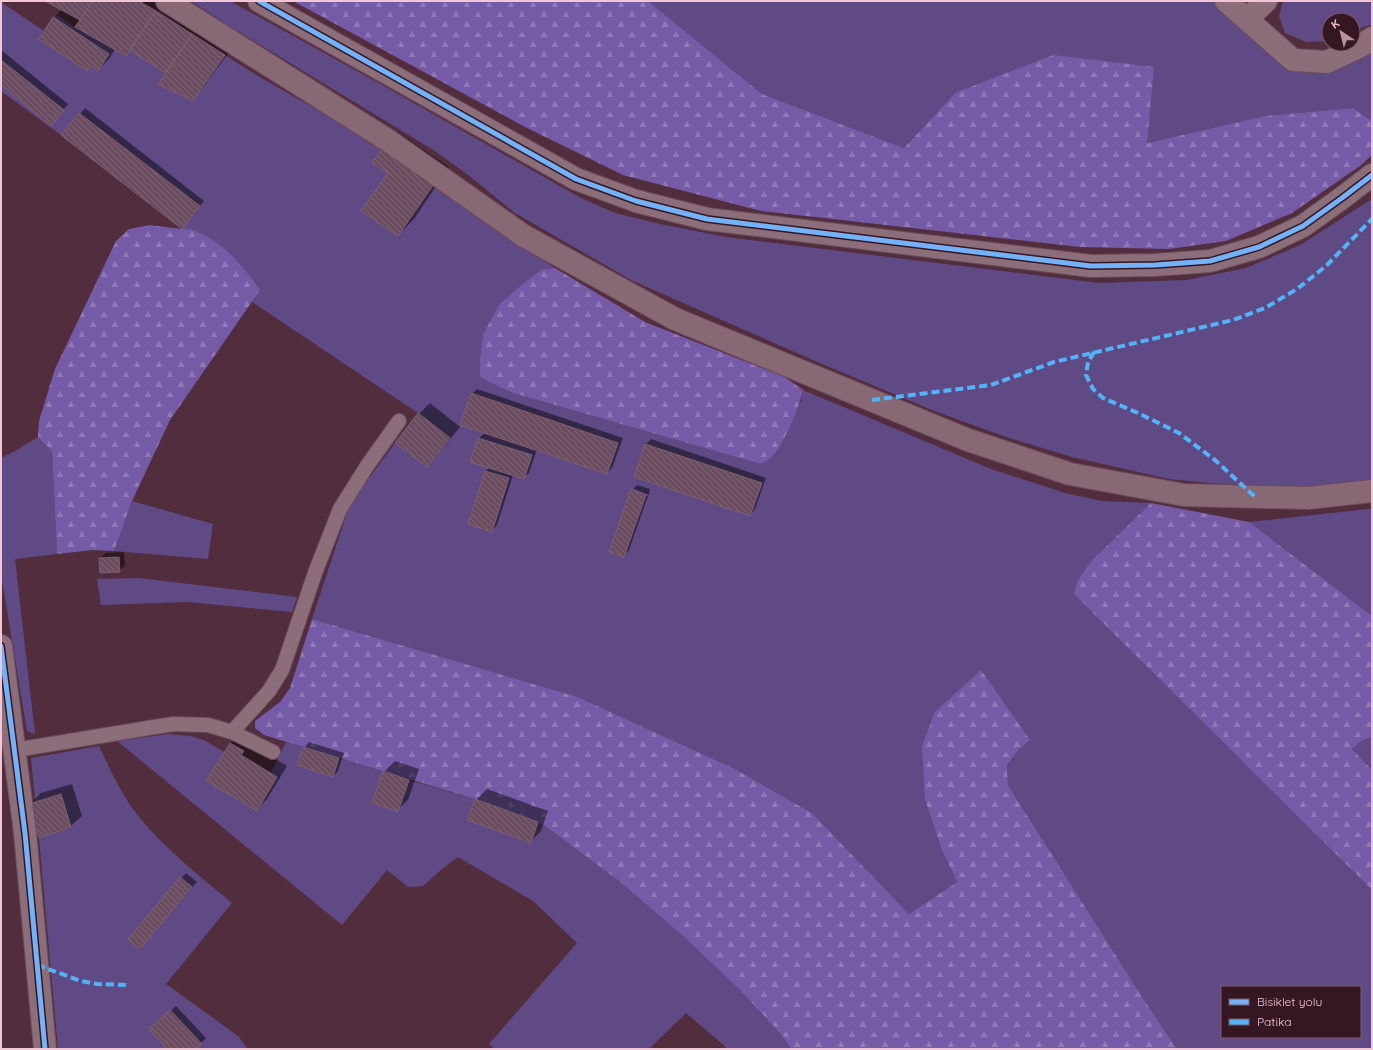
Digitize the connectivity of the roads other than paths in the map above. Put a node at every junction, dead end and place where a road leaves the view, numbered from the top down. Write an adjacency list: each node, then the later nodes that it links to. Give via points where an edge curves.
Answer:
1 (167, 1): 9 (main road, via 388,141 537,244 675,319 968,440 1070,474 1184,495 1308,498)
2 (259, 1): 7 (street, via 576,179 636,201 707,219 1092,266 1155,265 1210,261 1259,247 1303,226)
3 (1226, 1): 5 (street)
4 (1266, 1): 5 (street)
5 (1247, 19): 6 (street, via 1293,60 1327,62)
6 (1372, 38)
7 (1372, 175)
8 (399, 421): 11 (lane, via 340,509 282,670 269,691)
9 (1372, 491)
10 (1, 646): 12 (street)
11 (232, 732): 12 (lane, via 208,725 173,724); 13 (lane)
12 (14, 750): 14 (street, via 25,833)
13 (273, 752)
14 (45, 1049)

